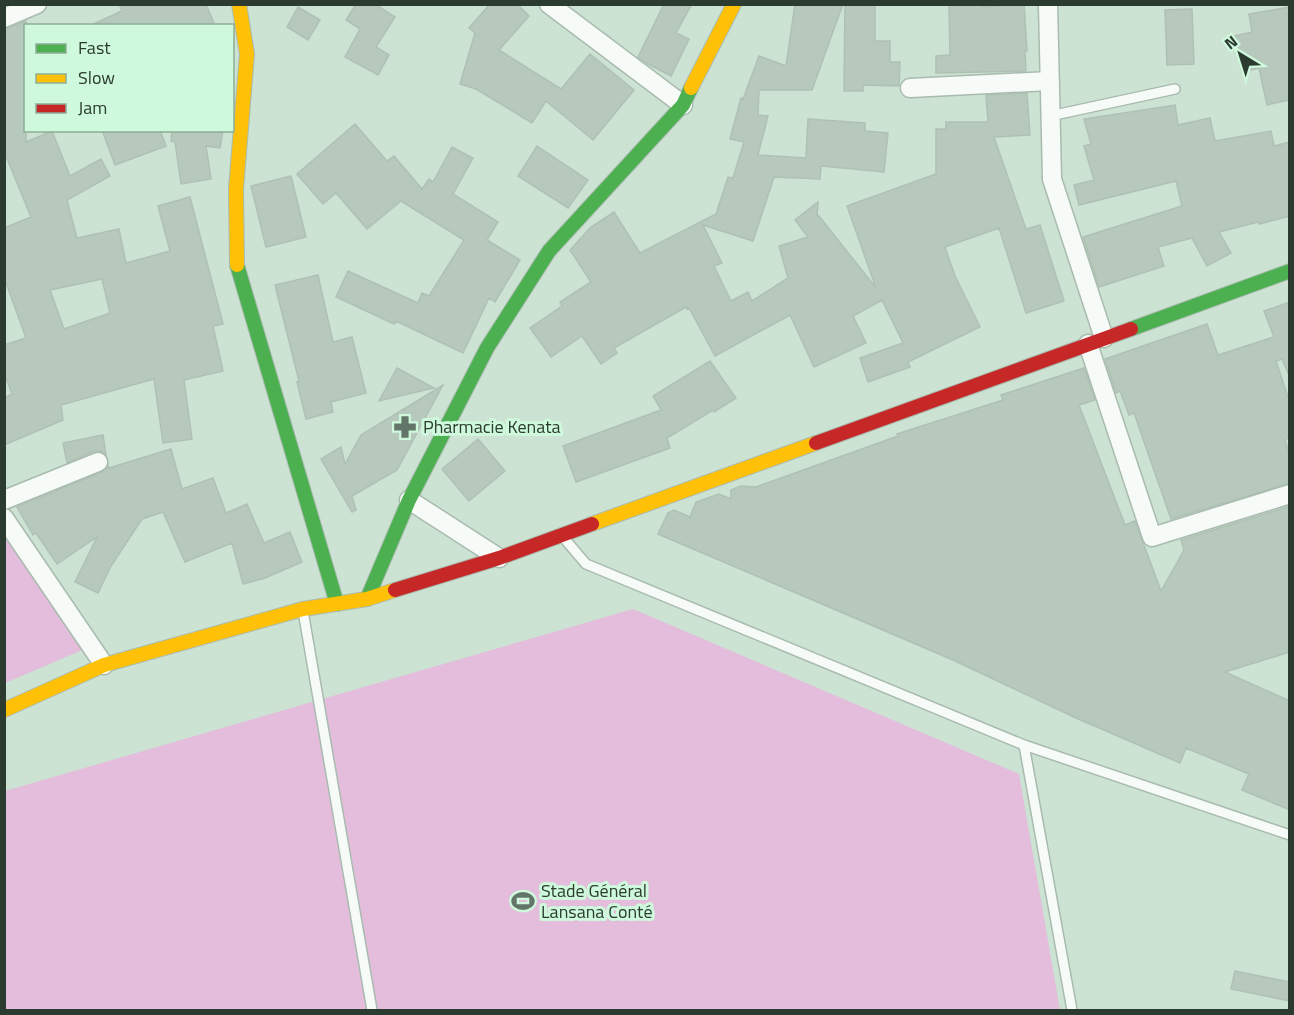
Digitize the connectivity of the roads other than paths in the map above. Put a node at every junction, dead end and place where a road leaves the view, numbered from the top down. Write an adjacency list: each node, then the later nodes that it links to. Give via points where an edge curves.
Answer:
1 (37, 4): 6 (street)
2 (239, 4): 22 (street, via 247,54 236,189 236,260)
3 (549, 4): 10 (street)
4 (734, 4): 10 (street)
5 (1048, 4): 7 (street)
6 (4, 18)
7 (1050, 81): 8 (street); 11 (street)
8 (910, 88)
9 (1175, 89): 11 (lane)
10 (683, 105): 17 (street, via 549,251 487,348)
11 (1050, 116): 13 (street, via 1052,179)
12 (1290, 271): 13 (street)
13 (1096, 341): 15 (street, via 1152,537); 19 (street)
14 (98, 462): 16 (street)
15 (1290, 494)
16 (4, 500)
17 (409, 500): 20 (street); 21 (street)
18 (4, 518): 24 (street)
19 (561, 535): 20 (street); 26 (lane, via 586,564)
20 (498, 558): 21 (street)
21 (367, 599): 22 (street)
22 (337, 604): 23 (street)
23 (303, 609): 24 (street); 28 (lane)
24 (104, 665): 25 (street)
25 (4, 710)
26 (1024, 745): 27 (lane); 29 (lane)
27 (1290, 835)
28 (372, 1011)
29 (1072, 1011)

